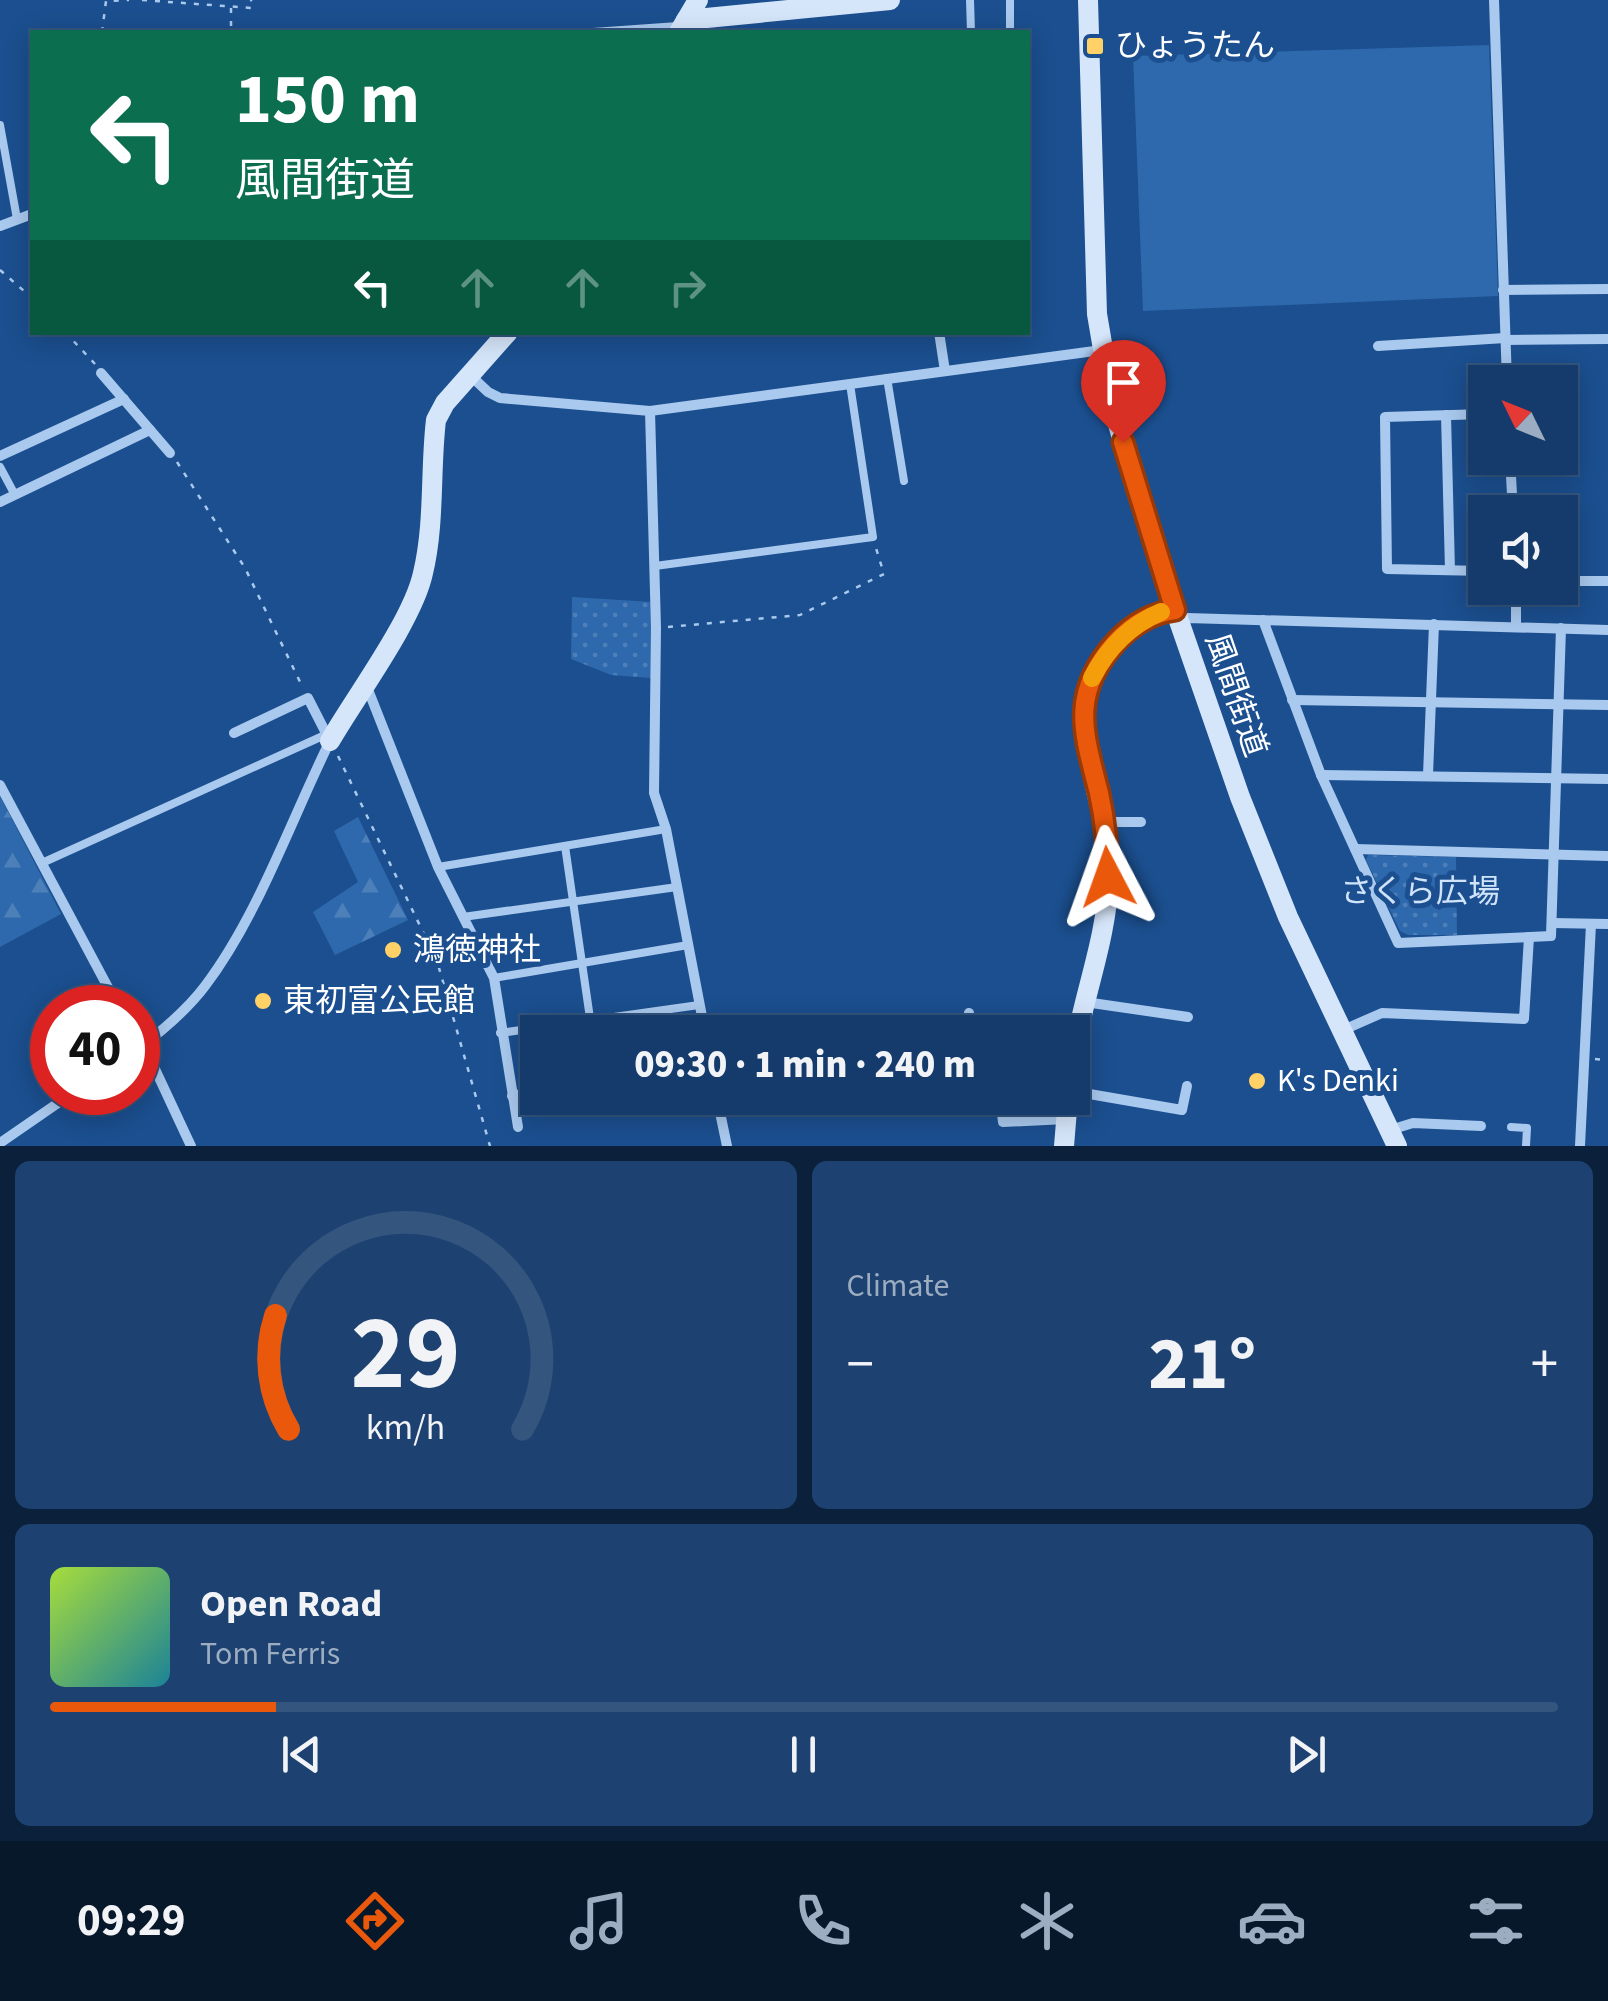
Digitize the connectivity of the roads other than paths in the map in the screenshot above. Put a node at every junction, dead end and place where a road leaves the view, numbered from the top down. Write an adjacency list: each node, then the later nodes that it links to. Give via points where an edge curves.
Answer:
1 (698, 0): 7 (street)
2 (890, 0): 7 (street)
3 (970, 0): 9 (lane)
4 (1010, 0): 10 (lane)
5 (1088, 0): 22 (street, 風間街道)
6 (1494, 0): 16 (street)
7 (683, 26): 8 (lane)
8 (623, 30)
9 (971, 30)
10 (1010, 30)
11 (0, 124): 13 (lane)
12 (30, 215): 13 (street)
13 (18, 219): 14 (street)
14 (0, 226)
15 (1608, 289): 16 (street)
16 (1503, 290): 20 (street)
17 (505, 335): 26 (street)
18 (939, 335): 24 (street)
19 (1608, 338): 20 (street)
20 (1505, 339): 21 (street); 23 (street)
21 (1378, 346)
22 (1102, 350): 24 (street); 46 (street, 風間街道)
23 (1506, 365)
24 (945, 371): 27 (street)
25 (100, 372): 29 (street)
26 (470, 375): 30 (street, via 500,398); 52 (street, via 436,420 423,577)
27 (888, 378): 28 (street); 37 (lane)
28 (850, 383): 30 (street); 40 (lane, via 873,537)
29 (124, 399): 33 (street); 35 (street)
30 (650, 411): 40 (street)
31 (1468, 414): 32 (street)
32 (1446, 415): 41 (street); 41 (street, via 1385,417 1387,568)
33 (150, 430): 34 (street); 38 (street)
34 (170, 453)
35 (0, 456)
36 (0, 466): 38 (lane)
37 (904, 481)
38 (15, 495): 39 (street)
39 (0, 502)
40 (654, 566): 66 (street, via 654,793)
41 (1450, 570): 42 (street)
42 (1468, 571)
43 (1608, 581): 44 (street)
44 (1578, 582)
45 (1516, 605): 49 (street)
46 (1177, 616): 47 (street); 64 (street, via 1161,612 1142,620 1102,659 1092,679 1083,727); 93 (street, 風間街道, via 1240,797)
47 (1263, 620): 48 (street); 53 (street)
48 (1434, 624): 49 (street); 54 (street)
49 (1516, 625): 50 (street)
50 (1561, 628): 51 (street); 55 (street)
51 (1608, 630)
52 (364, 682): 58 (street); 72 (street)
53 (1292, 700): 54 (street); 60 (street)
54 (1432, 702): 55 (street); 59 (street)
55 (1559, 704): 56 (street); 61 (street)
56 (1608, 705)
57 (234, 733): 58 (street, via 308,698)
58 (328, 738): 71 (lane); 91 (street, via 230,948 204,988)
59 (1428, 775): 60 (street); 61 (street)
60 (1322, 776): 68 (street)
61 (1558, 778): 62 (street); 69 (street)
62 (1608, 779)
63 (0, 786): 71 (street)
64 (1104, 822): 65 (street); 84 (street, via 1104,930)
65 (1141, 822)
66 (666, 829): 67 (lane); 73 (street)
67 (565, 846): 72 (lane); 74 (lane)
68 (1355, 849): 69 (street); 79 (street, via 1398,943)
69 (1556, 855): 70 (street); 76 (street)
70 (1608, 856)
71 (42, 863): 83 (street)
72 (438, 867): 75 (street)
73 (677, 887): 74 (lane); 80 (street)
74 (573, 902): 75 (lane); 81 (lane)
75 (463, 918): 82 (street)
76 (1552, 922): 77 (street); 79 (street, via 1551,936)
77 (1591, 924): 78 (street); 114 (street)
78 (1608, 924)
79 (1529, 937): 93 (street, via 1524,1018 1382,1013)
80 (688, 946): 81 (lane); 85 (street)
81 (582, 964): 82 (lane); 86 (lane)
82 (494, 978): 94 (street)
83 (107, 985)
84 (1084, 1002): 89 (street); 90 (street)
85 (699, 1005): 87 (lane); 88 (street)
86 (589, 1015)
87 (626, 1015)
88 (701, 1015)
89 (1081, 1015)
90 (1188, 1016)
91 (160, 1030)
92 (520, 1030): 94 (lane)
93 (1340, 1031): 108 (street, 風間街道)
94 (500, 1033): 99 (street)
95 (160, 1086): 110 (street)
96 (1187, 1086): 98 (street, via 1182,1110)
97 (520, 1094): 99 (street)
98 (1090, 1094)
99 (512, 1096): 106 (street)
100 (40, 1115): 109 (street)
101 (720, 1115): 111 (street)
102 (1002, 1115): 103 (street, via 1003,1122)
103 (1035, 1115)
104 (1066, 1115): 112 (street)
105 (1481, 1126): 108 (street, via 1413,1122)
106 (518, 1127)
107 (1511, 1127): 113 (lane, via 1527,1128)
108 (1394, 1138)
109 (0, 1142)
110 (191, 1146)
111 (726, 1146)
112 (1064, 1146)
113 (1526, 1146)
114 (1580, 1146)

